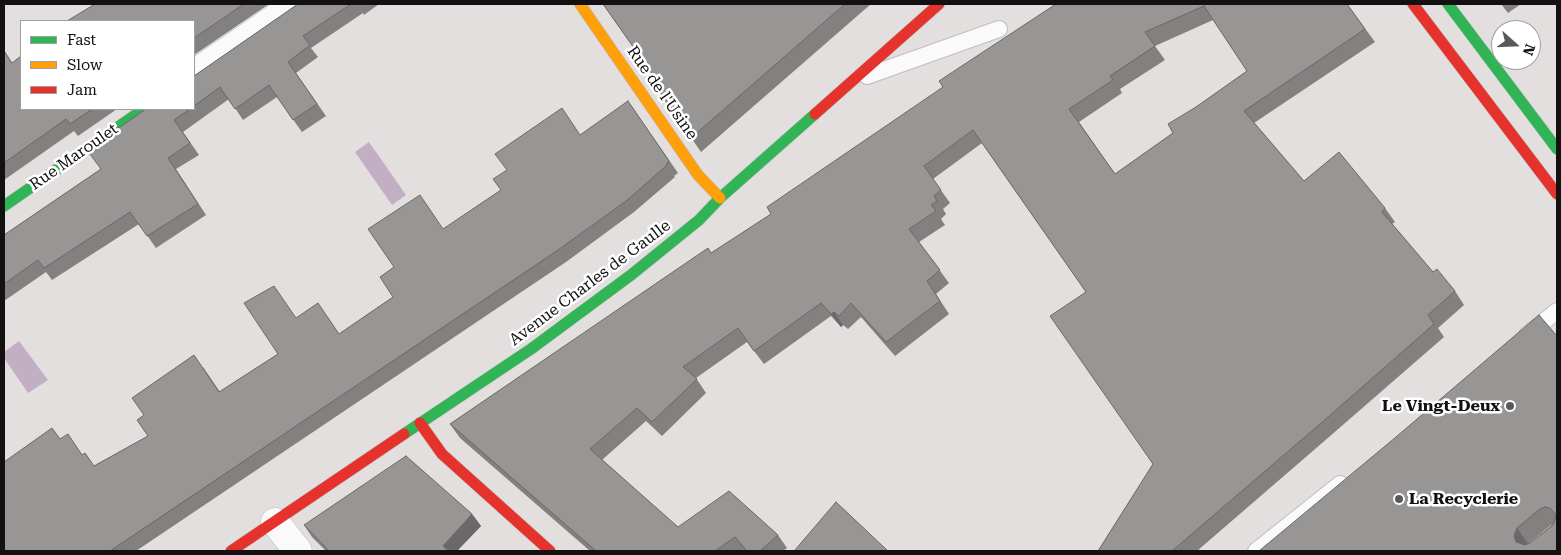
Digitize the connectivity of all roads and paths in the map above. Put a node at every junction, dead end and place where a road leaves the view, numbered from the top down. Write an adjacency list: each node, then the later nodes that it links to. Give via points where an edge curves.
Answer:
1 (296, 4): 7 (street)
2 (580, 4): 12 (street, Rue de l'Usine, via 698,175)
3 (939, 4): 8 (street, Avenue Charles de Gaulle)
4 (1413, 4): 11 (street)
5 (1448, 4): 10 (street)
6 (999, 29): 8 (lane)
7 (195, 73)
8 (853, 80): 12 (street, Avenue Charles de Gaulle)
9 (143, 110): 13 (street, Rue Maroulet)
10 (1557, 149)
11 (1557, 194)
12 (720, 198): 16 (street, Avenue Charles de Gaulle, via 699,220 582,312)
13 (4, 206)
14 (1557, 311): 15 (lane)
15 (1519, 342)
16 (420, 423): 18 (street, Avenue Charles de Gaulle); 21 (street, via 442,454)
17 (1348, 478): 22 (lane)
18 (275, 522): 19 (street, Avenue Charles de Gaulle); 20 (street)
19 (231, 551)
20 (298, 551)
21 (550, 551)
22 (1256, 551)

